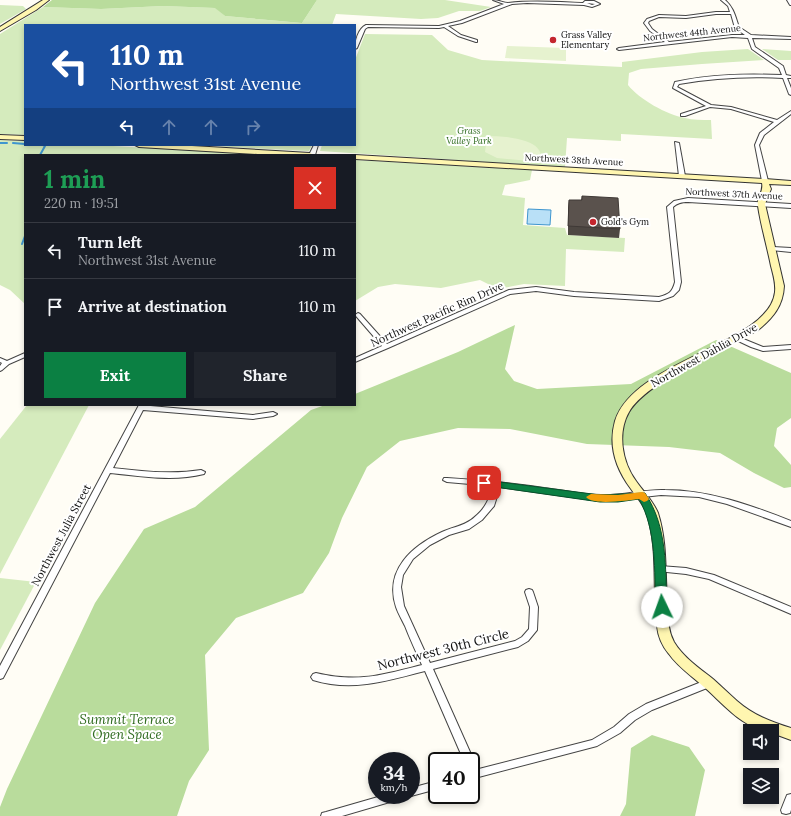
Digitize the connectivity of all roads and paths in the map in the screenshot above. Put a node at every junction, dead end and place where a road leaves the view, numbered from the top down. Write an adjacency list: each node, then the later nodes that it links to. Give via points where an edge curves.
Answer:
1 (40, 0): 11 (street)
2 (46, 0): 13 (street, via 34,10)
3 (495, 0): 7 (street)
4 (722, 0): 10 (street, via 730,6)
5 (789, 0): 9 (street)
6 (591, 1): 8 (street); 8 (street, via 598,4)
7 (506, 4): 8 (street); 12 (street)
8 (584, 4)
9 (791, 4)
10 (733, 13): 14 (street, via 737,28); 17 (street, via 686,17 658,16 648,20 646,23 651,30)
11 (0, 26)
12 (445, 26): 16 (street, via 453,33); 18 (street, via 367,26 363,28)
13 (0, 29)
14 (748, 36): 15 (street, Northwest 44th Avenue); 17 (street, Northwest 44th Avenue); 20 (street, via 754,48 781,67)
15 (791, 38)
16 (476, 41)
17 (668, 43): 19 (street, Northwest 44th Avenue)
18 (356, 46)
19 (619, 49)
20 (788, 77): 21 (street); 22 (street, via 738,75 686,81 675,85 680,92)
21 (791, 94)
22 (710, 106): 24 (street); 25 (street, via 736,110)
23 (791, 112): 25 (street, Northwest Dahlia Drive)
24 (683, 115)
25 (778, 122): 33 (street, Northwest Dahlia Drive, via 762,134 757,145)
26 (0, 137): 27 (street)
27 (24, 138)
28 (677, 143): 32 (street)
29 (156, 146): 30 (street)
30 (294, 154)
31 (356, 158): 32 (street, Northwest 38th Avenue)
32 (682, 176): 33 (street, Northwest 38th Avenue)
33 (765, 181): 34 (street, Northwest 38th Avenue); 35 (street, Northwest Dahlia Drive, via 767,189)
34 (791, 183)
35 (761, 204): 36 (street, Northwest 37th Avenue); 37 (street, Northwest Dahlia Drive); 39 (street, Northwest 37th Avenue, via 688,200 677,202 670,207 678,282 676,290)
36 (791, 206)
37 (772, 249): 38 (street); 41 (street, Northwest Dahlia Drive, via 780,286 777,305 766,320)
38 (791, 250)
39 (671, 295): 43 (street, Northwest Pacific Rim Drive, via 659,299 642,299 552,290 522,290 496,297)
40 (358, 315): 43 (street)
41 (736, 338): 42 (street, via 763,349); 55 (street, Northwest Dahlia Drive, via 652,383 635,397 624,411 617,431 617,445 621,463 631,483)
42 (791, 346)
43 (386, 347): 46 (street, Northwest Pacific Rim Drive)
44 (24, 355): 47 (street)
45 (0, 360): 47 (street)
46 (356, 360)
47 (7, 363): 48 (street)
48 (0, 369)
49 (141, 406): 50 (street, via 253,417); 51 (street, Northwest Julia Street)
50 (273, 414)
51 (107, 470): 52 (street, via 171,476); 61 (street, Northwest Julia Street)
52 (201, 472)
53 (447, 480): 54 (street)
54 (497, 484): 55 (street, via 600,498); 60 (street, via 490,506 479,518 466,527 446,533 427,543 410,557 399,575 397,586 400,606)
55 (642, 495): 56 (street, via 688,492 713,496); 57 (street, Northwest Dahlia Drive, via 651,511 658,535)
56 (791, 524)
57 (660, 569): 59 (street, via 686,571 710,577); 63 (street, Northwest Dahlia Drive, via 662,620 666,636 673,650 687,666)
58 (529, 592): 60 (street, Northwest 30th Circle, via 534,607 533,630 525,639 518,644)
59 (791, 611)
60 (427, 667): 62 (street, Northwest 30th Circle, via 361,683 336,682); 65 (street)
61 (0, 675)
62 (316, 677)
63 (709, 683): 64 (street, Northwest Dahlia Drive, via 749,717 765,726); 66 (street, via 649,706 617,730 594,743)
64 (791, 734)
65 (464, 752)
66 (480, 770)
67 (791, 798): 69 (street)
68 (368, 804): 70 (street)
69 (786, 810)
70 (326, 816)

